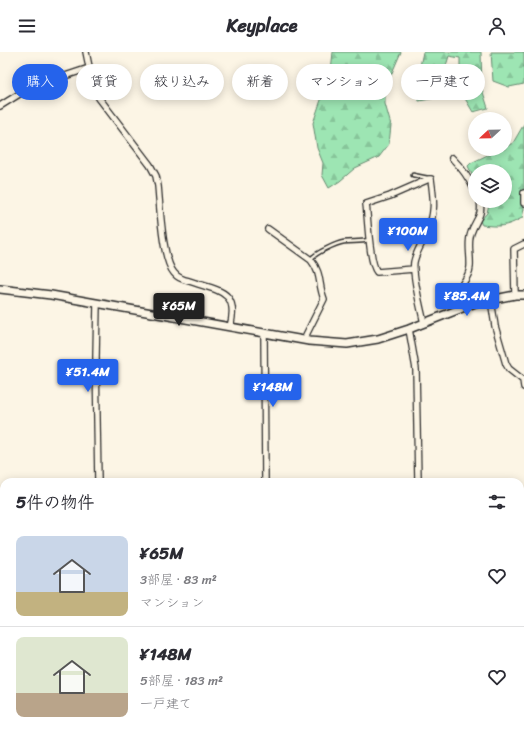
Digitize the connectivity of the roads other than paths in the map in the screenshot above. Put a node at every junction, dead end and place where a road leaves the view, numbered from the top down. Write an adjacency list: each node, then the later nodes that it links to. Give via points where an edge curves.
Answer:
1 (86, 52): 2 (street)
2 (88, 64)
3 (76, 72): 5 (street, via 29,88)
4 (100, 100): 25 (street, via 156,176 165,253 170,267 181,279 220,291 229,298 233,306)
5 (0, 106)
6 (452, 158): 8 (street)
7 (413, 175): 9 (lane)
8 (468, 176)
9 (429, 179): 14 (street, via 366,204); 17 (street, via 433,193 433,217 417,252)
10 (524, 193): 11 (street)
11 (524, 203)
12 (481, 208): 23 (street, via 468,247 470,268 457,292)
13 (268, 229): 16 (street)
14 (370, 240): 16 (lane, via 344,242 313,256); 17 (street, via 374,269 377,272)
15 (524, 244): 19 (street, via 514,249)
16 (311, 260): 28 (street, via 316,266 324,299)
17 (414, 269): 24 (street)
18 (0, 289): 22 (street)
19 (515, 295): 20 (street); 21 (street)
20 (524, 295)
21 (491, 300): 23 (street); 29 (street, via 495,326 506,364 523,380)
22 (97, 303): 25 (street); 30 (street)
23 (458, 310): 24 (street)
24 (424, 323): 26 (street)
25 (230, 327): 27 (street)
26 (409, 329): 27 (street, via 378,340 347,344 309,341); 32 (street, via 416,369)
27 (264, 333): 31 (street)
28 (306, 335)
29 (524, 387)
30 (98, 478)
31 (265, 478)
32 (418, 478)

